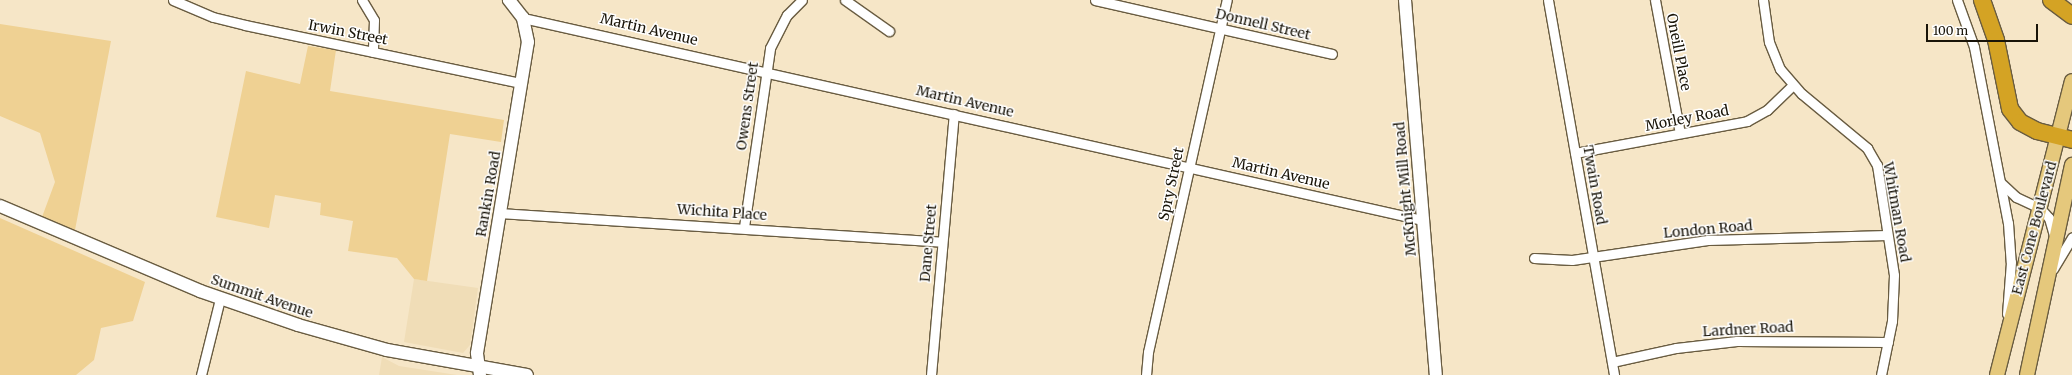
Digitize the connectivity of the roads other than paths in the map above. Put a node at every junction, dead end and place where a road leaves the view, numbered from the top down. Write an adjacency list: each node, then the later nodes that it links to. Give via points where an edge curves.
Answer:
1 (173, 0): 19 (street, Irwin Street, via 220,18)
2 (362, 0): 19 (street, via 374,20)
3 (509, 0): 16 (street)
4 (802, 0): 21 (street, Owens Street, via 777,32)
5 (846, 0): 18 (street)
6 (1095, 0): 17 (street, Donnell Street)
7 (1227, 0): 17 (street, Spry Street)
8 (1405, 0): 35 (street, McKnight Mill Road)
9 (1548, 0): 28 (street, Twain Road)
10 (1655, 0): 26 (street, Oneill Place)
11 (1763, 0): 24 (street, Whitman Road, via 1770,42 1780,69)
12 (1957, 0): 31 (street, via 1974,47)
13 (1982, 0): 27 (highway, via 1996,40 2010,109 2020,122)
14 (2051, 0): 15 (highway)
15 (2072, 16)
16 (523, 18): 21 (street, Martin Avenue); 23 (street, Rankin Road, via 528,42)
17 (1220, 29): 20 (street, Donnell Street); 30 (street, Spry Street)
18 (889, 31)
19 (373, 52): 23 (street, Irwin Street)
20 (1332, 54)
21 (766, 71): 25 (street, Martin Avenue); 36 (street, Owens Street)
22 (2072, 81): 27 (main road, East Cone Boulevard)
23 (520, 83): 34 (street, Rankin Road)
24 (1793, 85): 26 (street, Morley Road, via 1767,110 1746,121); 37 (street, Whitman Road, via 1867,148 1877,165)
25 (954, 114): 30 (street, Martin Avenue); 39 (street, Dane Street)
26 (1680, 133): 28 (street, Morley Road)
27 (2065, 139): 33 (main road, East Cone Boulevard)
28 (1575, 152): 41 (street, Twain Road)
29 (2072, 165): 40 (main road, East Cone Boulevard)
30 (1190, 168): 35 (street, Martin Avenue); 52 (street, Spry Street, via 1148,352)
31 (2000, 182): 33 (street, via 2016,197); 46 (street, via 2011,262)
32 (0, 206): 44 (street, Summit Avenue)
33 (2040, 208): 40 (street, via 2053,226); 46 (main road, East Cone Boulevard)
34 (499, 213): 36 (street, Wichita Place); 48 (street, Rankin Road, via 478,353)
35 (1422, 220): 53 (street, McKnight Mill Road)
36 (744, 227): 39 (street, Wichita Place)
37 (1887, 235): 41 (street, London Road, via 1708,240); 45 (street, Whitman Road, via 1894,275)
38 (2072, 237): 43 (street)
39 (942, 242): 51 (street, Dane Street)
40 (2055, 247): 43 (main road, East Cone Boulevard)
41 (1593, 257): 42 (street, London Road); 47 (street, Twain Road)
42 (1534, 258)
43 (2048, 279): 57 (main road, East Cone Boulevard)
44 (220, 299): 48 (street, Summit Avenue, via 387,350); 49 (street)
45 (1888, 342): 47 (street, Lardner Road, via 1738,341 1676,348); 55 (street, Whitman Road)
46 (2002, 349): 56 (main road, East Cone Boulevard)
47 (1612, 362): 54 (street, Twain Road)
48 (480, 372): 50 (street, Summit Avenue)
49 (201, 375)
50 (527, 375)
51 (931, 375)
52 (1146, 375)
53 (1436, 375)
54 (1614, 375)
55 (1881, 375)
56 (1997, 375)
57 (2027, 375)

